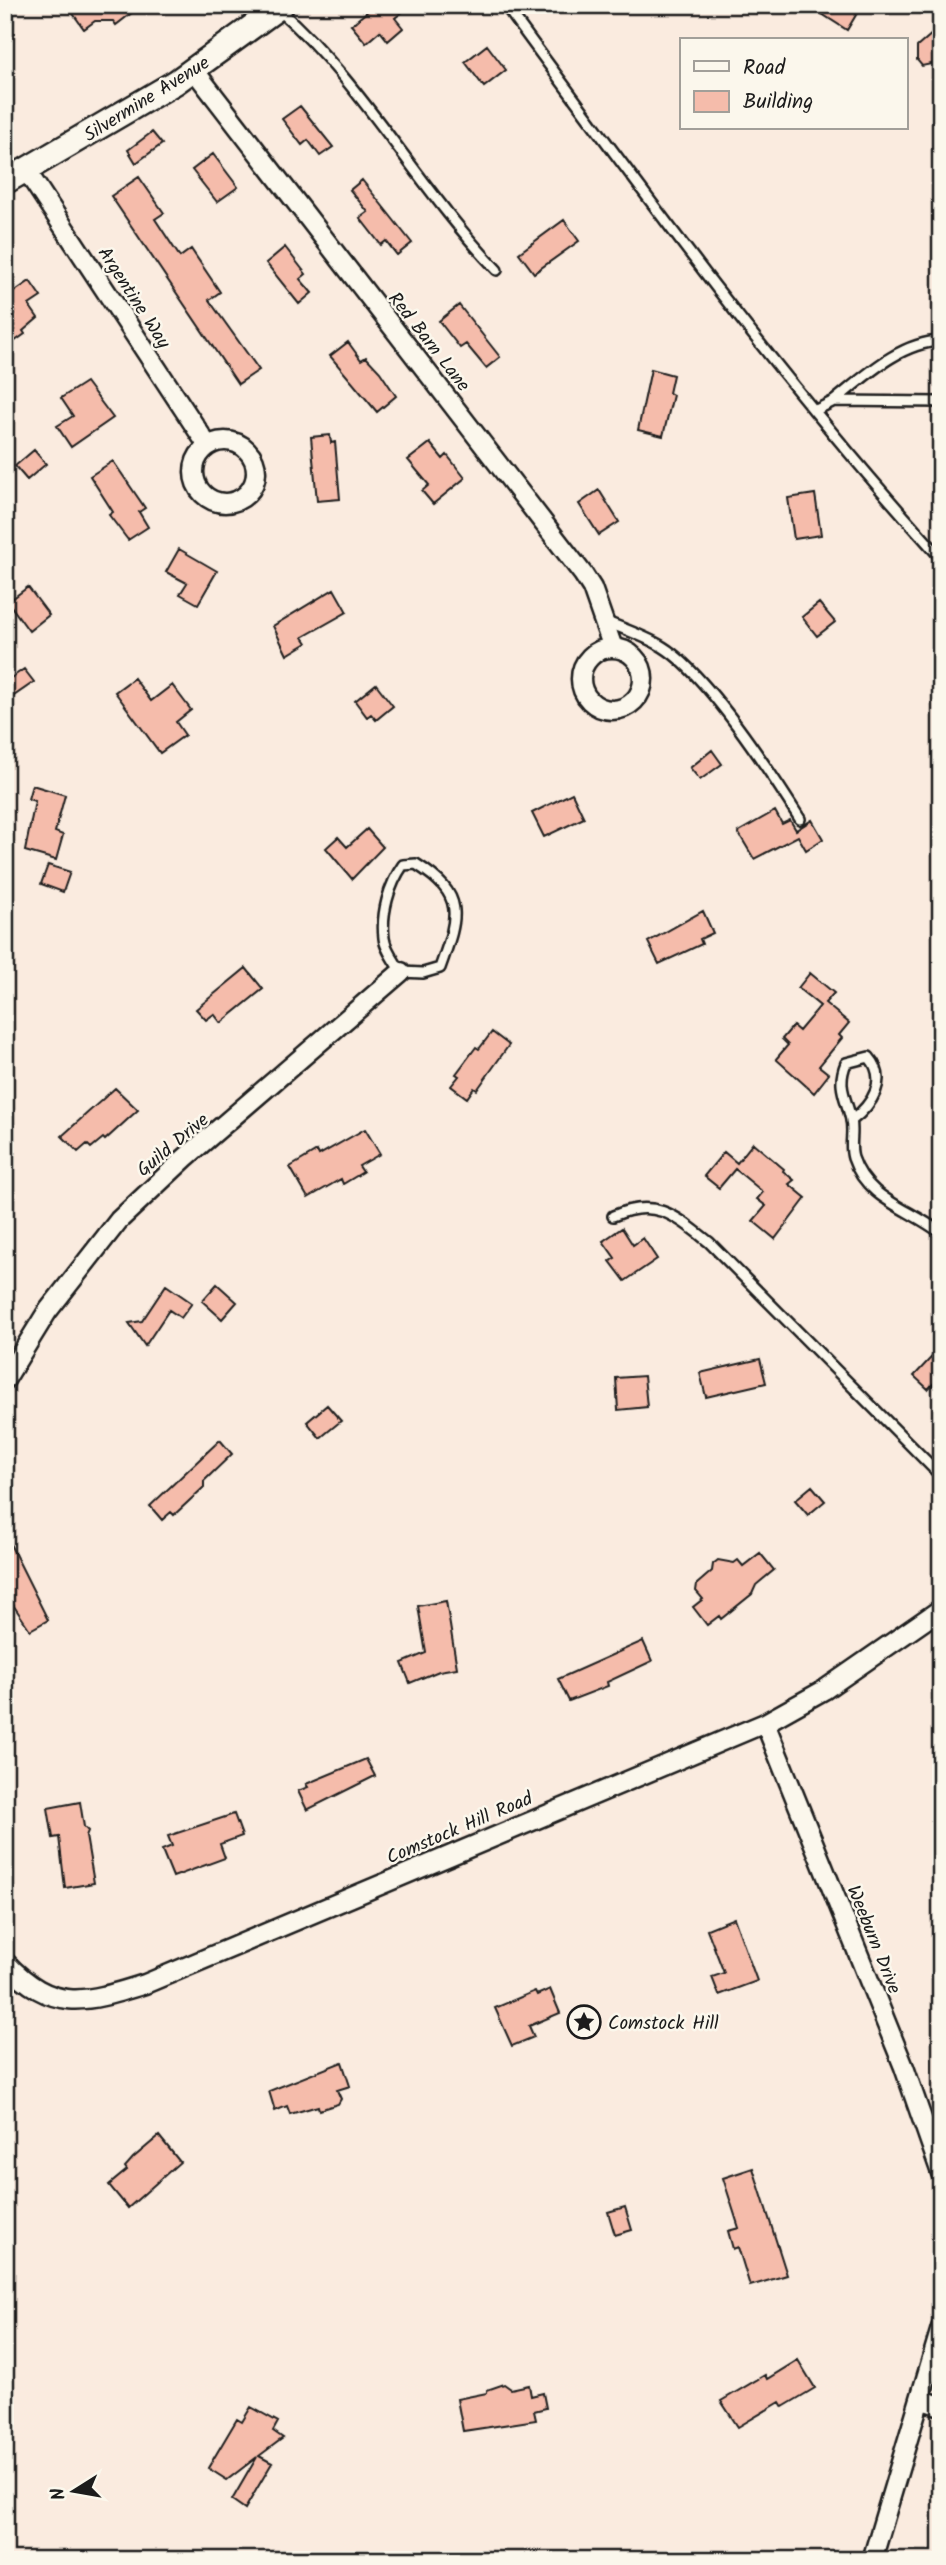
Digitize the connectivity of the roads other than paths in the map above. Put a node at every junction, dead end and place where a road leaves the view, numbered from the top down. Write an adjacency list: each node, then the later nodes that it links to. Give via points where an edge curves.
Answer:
1 (505, 5): 10 (lane, via 709,279)
2 (280, 7): 3 (street, Silvermine Avenue); 6 (lane, via 355,90 471,243)
3 (194, 70): 4 (street, Silvermine Avenue); 13 (street, Red Barn Lane, via 583,574)
4 (26, 170): 5 (street, Silvermine Avenue); 11 (street, Argentine Way)
5 (5, 182)
6 (497, 270)
7 (941, 341): 8 (lane, via 915,346 877,366)
8 (834, 401): 9 (lane); 10 (lane)
9 (938, 401)
10 (817, 410): 12 (lane, via 845,451)
11 (208, 446)
12 (941, 558)
13 (604, 621): 14 (street, Red Barn Lane); 15 (lane, via 663,647 680,661 720,706)
14 (613, 648)
15 (800, 819)
16 (401, 972): 16 (lane, via 383,940 385,911 392,880 403,865 415,864 441,880 453,901 455,924 440,968); 20 (street, Guild Drive, via 119,1220 47,1312)
17 (851, 1121): 17 (lane, via 843,1103 842,1072 846,1063 869,1057 878,1067 878,1084 866,1109); 19 (lane, via 852,1157 868,1188)
18 (613, 1216): 21 (lane, via 640,1206 684,1222)
19 (941, 1233)
20 (5, 1380)
21 (941, 1476)
22 (941, 1609): 23 (street, Comstock Hill Road, via 824,1690)
23 (765, 1723): 24 (street, Comstock Hill Road, via 145,1984 92,2000 66,2001 31,1986); 25 (street, Weeburn Drive, via 904,2067)
24 (5, 1962)
25 (941, 2173)
26 (941, 2328): 27 (street)
27 (922, 2400): 28 (street); 29 (street)
28 (941, 2406)
29 (872, 2560)

